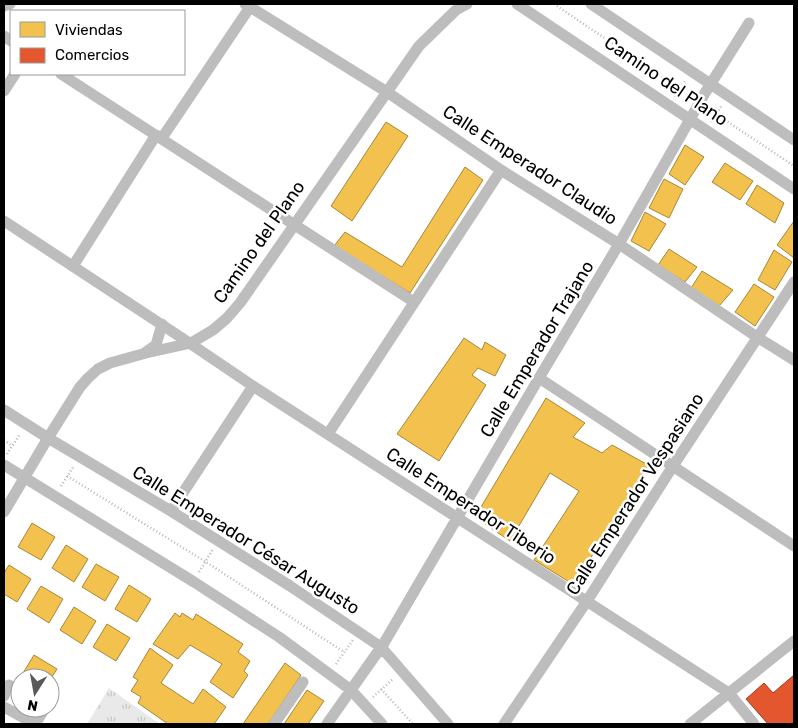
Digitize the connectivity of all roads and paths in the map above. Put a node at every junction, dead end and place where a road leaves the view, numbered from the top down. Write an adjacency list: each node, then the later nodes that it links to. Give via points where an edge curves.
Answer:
1 (10, 4): 6 (street)
2 (467, 4): 8 (street, Camino del Plano)
3 (517, 4): 18 (street, Camino del Plano)
4 (554, 4): 14 (path)
5 (591, 4): 10 (street, Camino del Plano)
6 (4, 6)
7 (248, 6): 16 (street, Calle Emperador Claudio); 22 (street)
8 (457, 7): 16 (street, Camino del Plano, via 420,46)
9 (748, 23): 13 (street, Calle Emperador Trajano)
10 (692, 71): 13 (street, Camino del Plano); 14 (path)
11 (14, 75): 15 (street)
12 (63, 75): 22 (street)
13 (711, 84): 17 (street, Camino del Plano); 20 (street, Calle Emperador Trajano)
14 (680, 89): 18 (path)
15 (4, 91)
16 (387, 92): 25 (street, Calle Emperador Claudio); 28 (street, Camino del Plano)
17 (729, 95): 19 (path); 23 (street, Camino del Plano)
18 (670, 105): 20 (street, Camino del Plano)
19 (716, 114): 21 (path); 24 (path)
20 (690, 118): 21 (street, Camino del Plano); 29 (street, Calle Emperador Trajano)
21 (706, 129): 26 (street, Camino del Plano)
22 (159, 137): 28 (street); 30 (street)
23 (794, 140)
24 (794, 166)
25 (501, 170): 29 (street, Calle Emperador Claudio); 32 (street)
26 (794, 189)
27 (4, 221): 30 (street, Calle Emperador Tiberio)
28 (294, 224): 32 (street); 35 (street, Camino del Plano, via 240,303 213,330)
29 (619, 244): 34 (street, Calle Emperador Claudio); 38 (street, Calle Emperador Trajano)
30 (73, 266): 33 (street, Calle Emperador Tiberio)
31 (794, 282): 34 (street, Calle Emperador Vespasiano)
32 (414, 302): 42 (street)
33 (162, 324): 35 (street, Calle Emperador Tiberio); 36 (street, via 156,345)
34 (758, 337): 37 (street, Calle Emperador Claudio); 49 (street, Calle Emperador Vespasiano)
35 (191, 343): 36 (street, Camino del Plano); 39 (street, Calle Emperador Tiberio)
36 (146, 353): 43 (street, Camino del Plano, via 98,369 80,388)
37 (794, 360)
38 (539, 378): 49 (street); 55 (street, Calle Emperador Trajano)
39 (253, 386): 42 (street, Calle Emperador Tiberio); 54 (street)
40 (4, 410): 41 (street, Calle Emperador César Augusto)
41 (26, 424): 43 (street, Calle Emperador César Augusto); 45 (path)
42 (328, 434): 55 (street, Calle Emperador Tiberio)
43 (48, 438): 46 (street, Calle Emperador César Augusto); 51 (street, Camino del Plano)
44 (4, 440): 45 (path)
45 (12, 446): 47 (path)
46 (79, 457): 50 (path); 54 (street, Calle Emperador César Augusto)
47 (4, 459)
48 (4, 464): 51 (street)
49 (673, 466): 57 (street); 60 (street, Calle Emperador Vespasiano)
50 (67, 476): 52 (path); 58 (path)
51 (25, 478): 52 (street); 53 (street, Camino del Plano)
52 (55, 496): 59 (street)
53 (4, 512)
54 (171, 512): 56 (street, Calle Emperador César Augusto)
55 (457, 518): 60 (street, Calle Emperador Tiberio); 63 (street, Calle Emperador Trajano)
56 (218, 541): 58 (path); 61 (street, Calle Emperador César Augusto)
57 (794, 546)
58 (206, 562): 59 (path); 64 (path)
59 (194, 582): 66 (street)
60 (587, 601): 71 (street, Calle Emperador Tiberio); 81 (street, Calle Emperador Vespasiano)
61 (358, 632): 63 (street, Calle Emperador César Augusto); 64 (path)
62 (794, 641): 71 (street)
63 (381, 647): 65 (street, Calle Emperador César Augusto); 70 (street, Calle Emperador Trajano)
64 (344, 652): 66 (path)
65 (402, 671): 69 (path); 80 (street, Calle Emperador César Augusto)
66 (329, 674): 70 (street)
67 (303, 682): 76 (street)
68 (10, 686): 72 (street)
69 (382, 689): 73 (path); 79 (path)
70 (351, 690): 73 (street); 77 (street, Calle Emperador Trajano)
71 (729, 693): 82 (street); 83 (street, Calle Emperador Tiberio)
72 (4, 696)
73 (364, 704): 78 (street)
74 (24, 718): 75 (street, via 35,724)
75 (39, 718)
76 (274, 724)
77 (327, 724)
78 (382, 724)
79 (413, 724)
80 (448, 724)
81 (504, 724)
82 (690, 724)
83 (754, 724)

